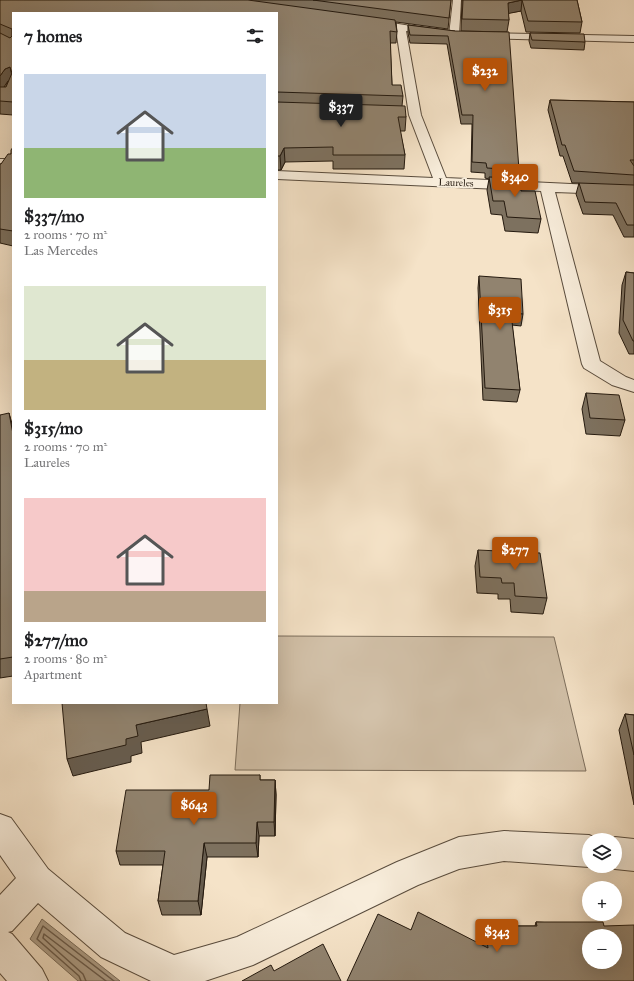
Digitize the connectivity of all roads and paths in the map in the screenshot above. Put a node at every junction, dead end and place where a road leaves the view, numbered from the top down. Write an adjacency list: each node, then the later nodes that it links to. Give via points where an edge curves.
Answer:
1 (457, 0): 4 (street)
2 (354, 20): 3 (street)
3 (400, 26): 4 (street); 7 (street)
4 (462, 35): 5 (street)
5 (634, 39)
6 (400, 115): 7 (street)
7 (415, 115): 11 (street)
8 (0, 162): 9 (street)
9 (12, 163)
10 (278, 175): 11 (street, Laureles)
11 (440, 182): 12 (street, Laureles)
12 (547, 186): 13 (street, Laureles); 14 (street, via 591,364 619,381)
13 (634, 191)
14 (634, 386)
15 (0, 829): 19 (street)
16 (582, 851): 19 (street, via 504,846 459,854 408,874 241,953 173,972 113,945)
17 (622, 854): 18 (street)
18 (634, 855)
19 (37, 880): 20 (street)
20 (0, 919)
21 (0, 946): 22 (street)
22 (30, 981)

